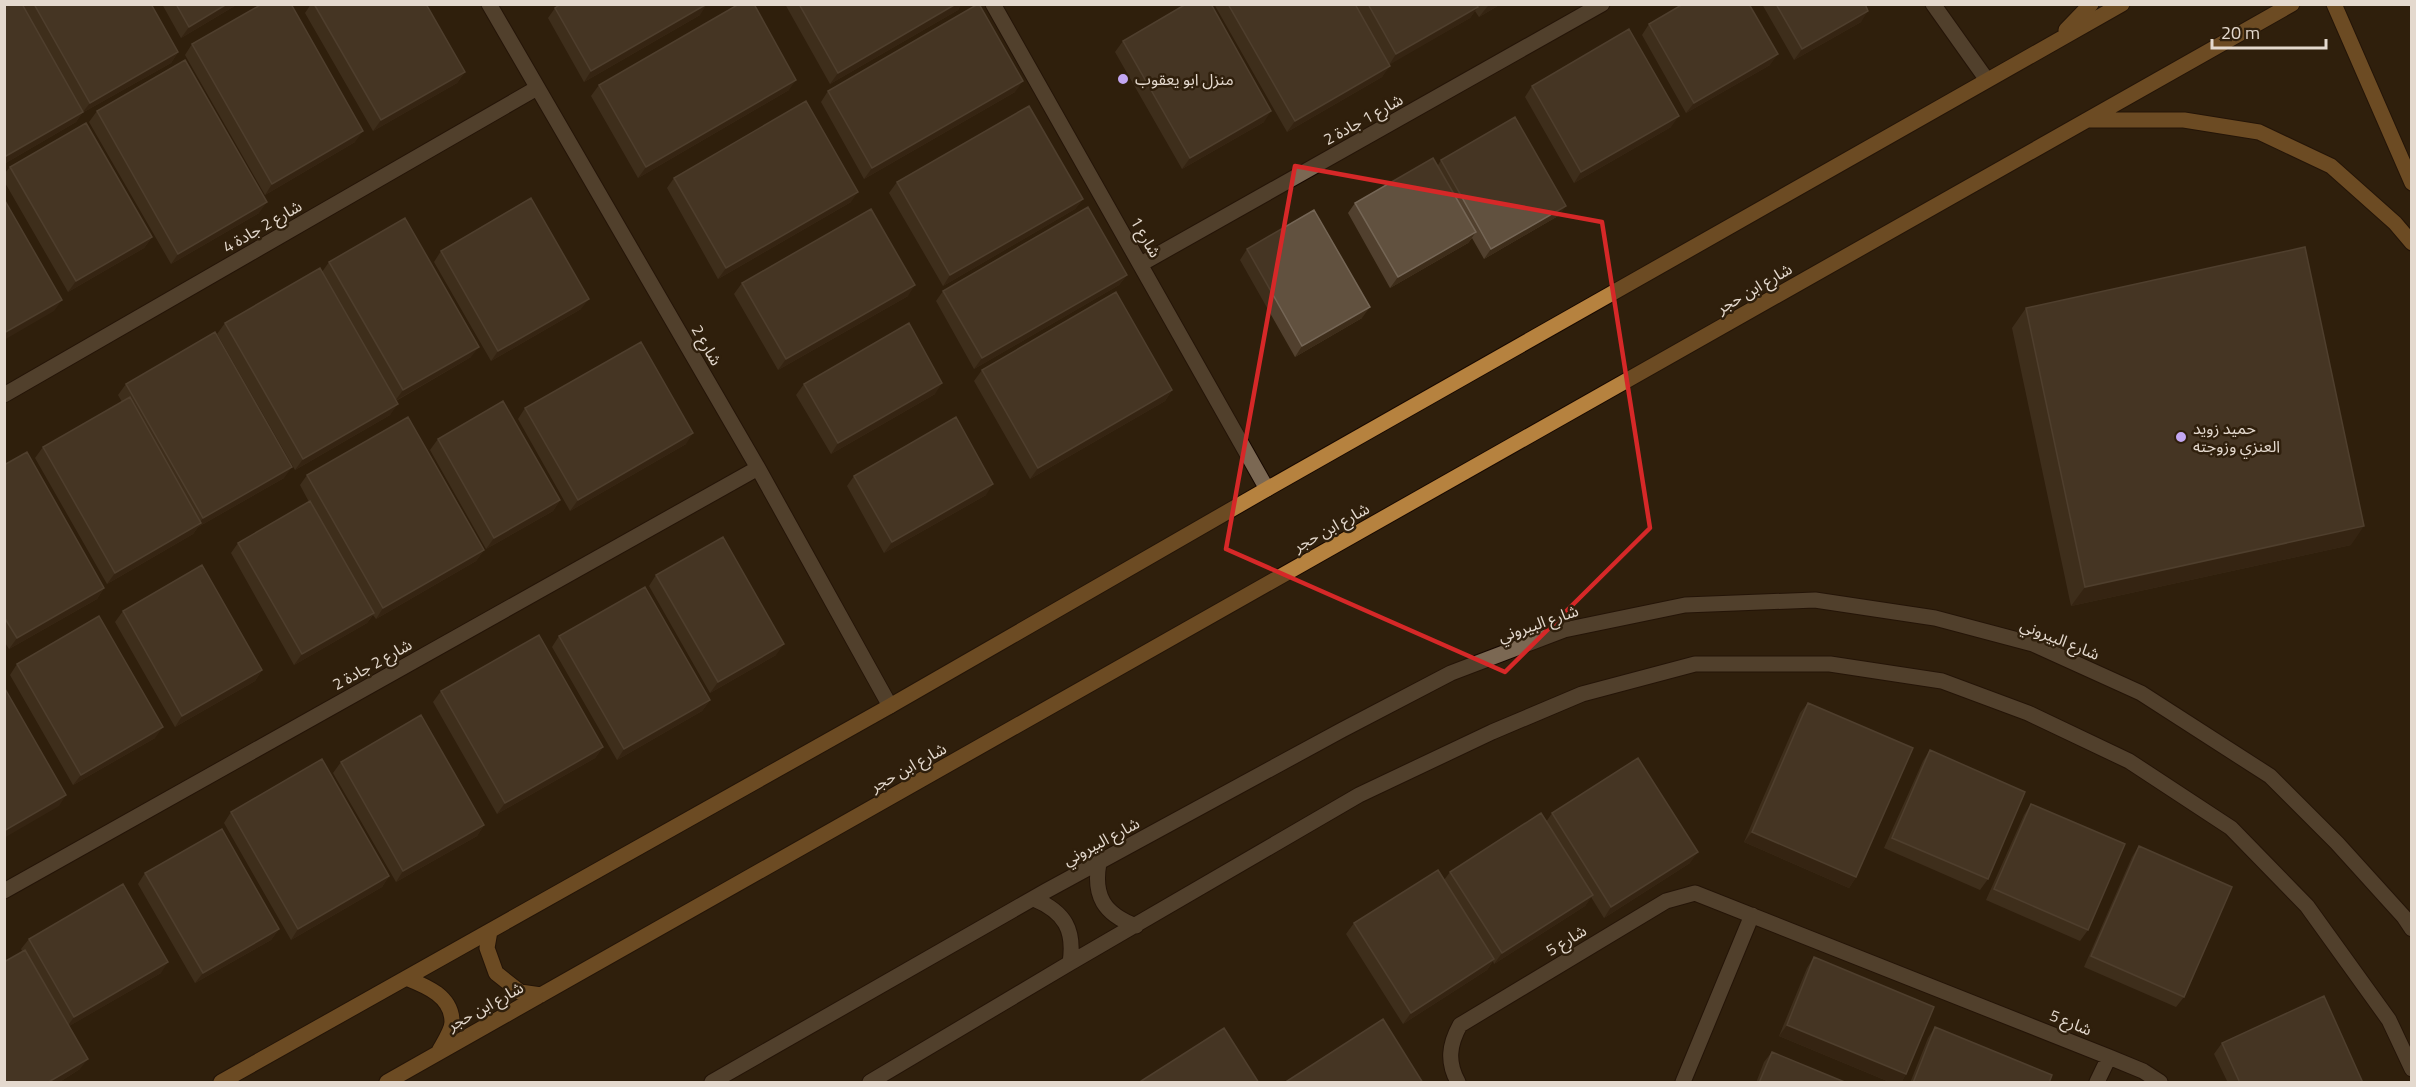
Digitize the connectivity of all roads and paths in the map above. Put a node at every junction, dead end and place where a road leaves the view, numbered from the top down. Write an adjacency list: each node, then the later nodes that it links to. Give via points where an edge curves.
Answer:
1 (489, 4): 11 (street, شارع 2)
2 (993, 4): 15 (street, شارع 1)
3 (1602, 4): 15 (street, شارع 1 جادة 2)
4 (1933, 4): 10 (street)
5 (2091, 4): 9 (main road)
6 (2121, 4): 9 (main road)
7 (2292, 4): 12 (main road, شارع ابن حجر)
8 (2334, 4): 13 (main road)
9 (2051, 46): 10 (main road)
10 (1987, 80): 18 (main road)
11 (537, 88): 16 (street, شارع 2 جادة 4); 17 (street, شارع 2)
12 (2087, 120): 14 (main road, via 2184,120 2259,132 2331,166); 29 (main road, شارع ابن حجر)
13 (2412, 183)
14 (2412, 243)
15 (1141, 264): 18 (street, شارع 1)
16 (4, 395)
17 (758, 468): 19 (street, شارع 2); 21 (street, شارع 2 جادة 2)
18 (1267, 489): 19 (main road)
19 (890, 706): 26 (main road)
20 (1099, 862): 22 (street, شارع البيروني); 24 (street, via 1096,879 1107,909); 25 (street, شارع البيروني, via 1451,673 1564,630 1685,605 1815,600 1935,618 2033,644 2141,693 2270,776 2337,843)
21 (4, 891)
22 (1034, 899): 27 (street, via 1061,916 1069,931); 35 (street, شارع البيروني)
23 (1752, 915): 31 (street, شارع 5); 37 (street, شارع 5, via 1695,893 1666,901 1460,1025 1451,1041 1450,1059); 38 (street)
24 (1136, 926): 27 (street); 32 (street, via 1359,795 1582,694 1695,664 1830,664 1942,681 2028,713 2129,761 2231,828 2307,906 2389,1020)
25 (2412, 929)
26 (490, 931): 28 (main road); 29 (main road, via 487,948 496,973 520,992)
27 (1070, 963): 36 (street)
28 (406, 978): 30 (main road, via 431,989 446,1002 452,1023); 33 (main road)
29 (541, 995): 30 (main road, شارع ابن حجر)
30 (438, 1053): 34 (main road, شارع ابن حجر)
31 (2109, 1057): 39 (street); 40 (street, شارع 5)
32 (2412, 1069)
33 (221, 1083)
34 (387, 1083)
35 (712, 1083)
36 (870, 1083)
37 (1458, 1083)
38 (1683, 1083)
39 (2097, 1083)
40 (2160, 1083)

